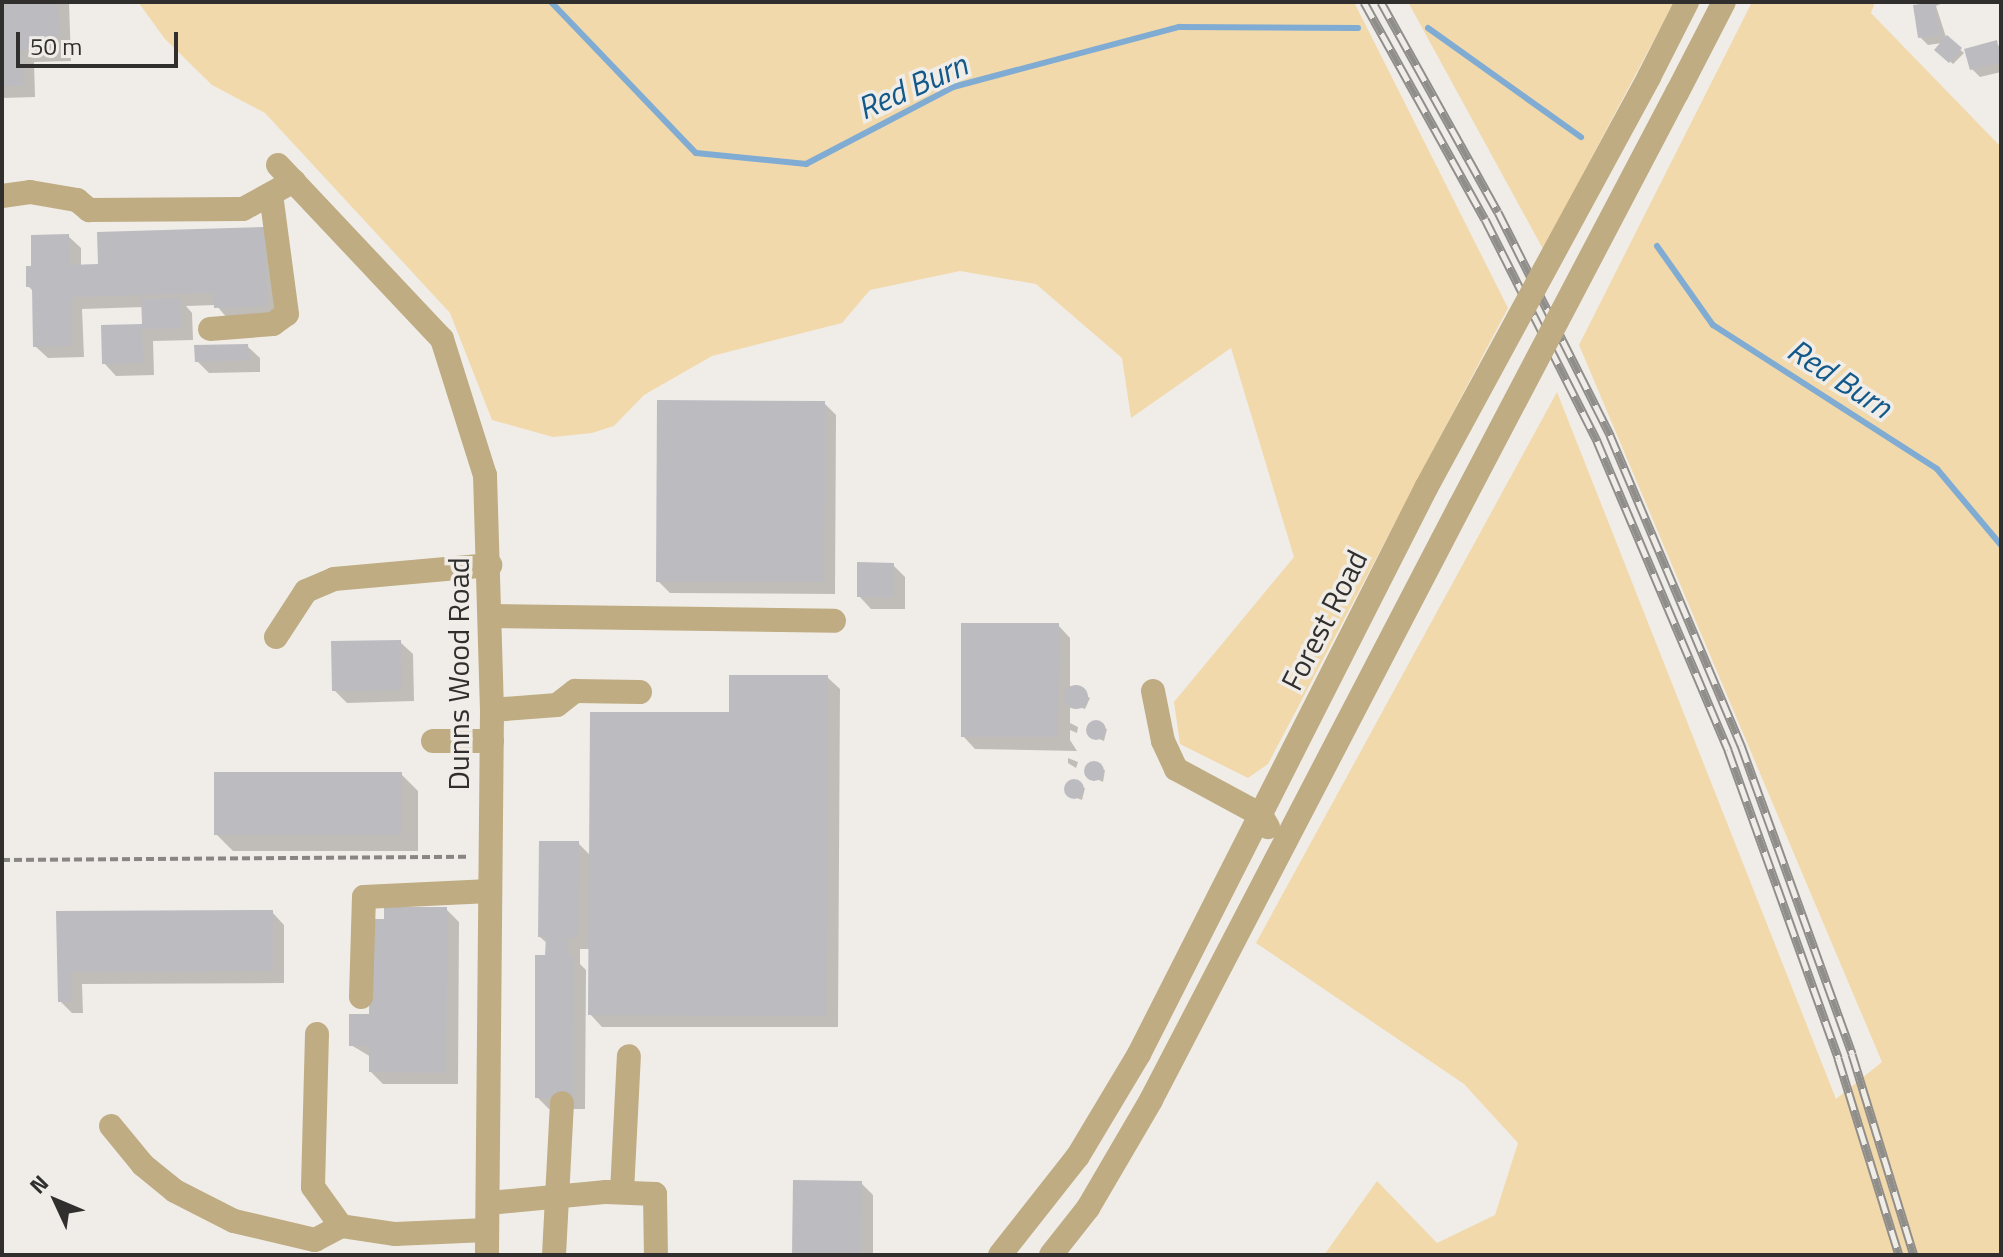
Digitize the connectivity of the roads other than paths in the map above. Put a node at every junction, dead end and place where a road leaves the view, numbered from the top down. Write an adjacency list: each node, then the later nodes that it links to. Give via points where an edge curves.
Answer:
1 (1687, 2): 15 (street, Forest Road, bridge, via 1426,488)
2 (1724, 2): 16 (street, bridge, via 1331,763)
3 (271, 194): 4 (street, via 243,209 89,210 77,200 30,192); 5 (street, via 287,314 273,324); 6 (street, Dunns Wood Road, via 286,173 442,339 485,475)
4 (2, 196)
5 (210, 329)
6 (490, 565): 7 (street, Dunns Wood Road); 9 (street, via 334,579 306,591)
7 (491, 616): 8 (street); 12 (street, Dunns Wood Road)
8 (834, 621)
9 (276, 637)
10 (1153, 691): 15 (street, via 1163,741 1176,769)
11 (640, 692): 12 (street, via 575,691 557,705)
12 (492, 710): 14 (street, Dunns Wood Road)
13 (433, 741): 14 (street)
14 (492, 741): 17 (street, Dunns Wood Road)
15 (1261, 815): 16 (street); 31 (street, Forest Road, via 1139,1054 1078,1156)
16 (1280, 851): 32 (street, via 1151,1100 1088,1208)
17 (490, 891): 18 (street, via 364,897); 25 (street, Dunns Wood Road)
18 (361, 997)
19 (317, 1034): 26 (street, via 313,1187)
20 (629, 1056): 23 (street)
21 (562, 1103): 24 (street)
22 (111, 1126): 26 (street, via 143,1165 175,1191 234,1221 315,1240)
23 (622, 1192): 24 (street); 30 (street, via 655,1194)
24 (555, 1197): 25 (street); 29 (street)
25 (489, 1203): 27 (street, Dunns Wood Road)
26 (341, 1226): 27 (street, via 395,1234)
27 (487, 1230): 28 (street, Dunns Wood Road)
28 (487, 1255)
29 (554, 1255)
30 (656, 1255)
31 (1000, 1255)
32 (1051, 1255)

